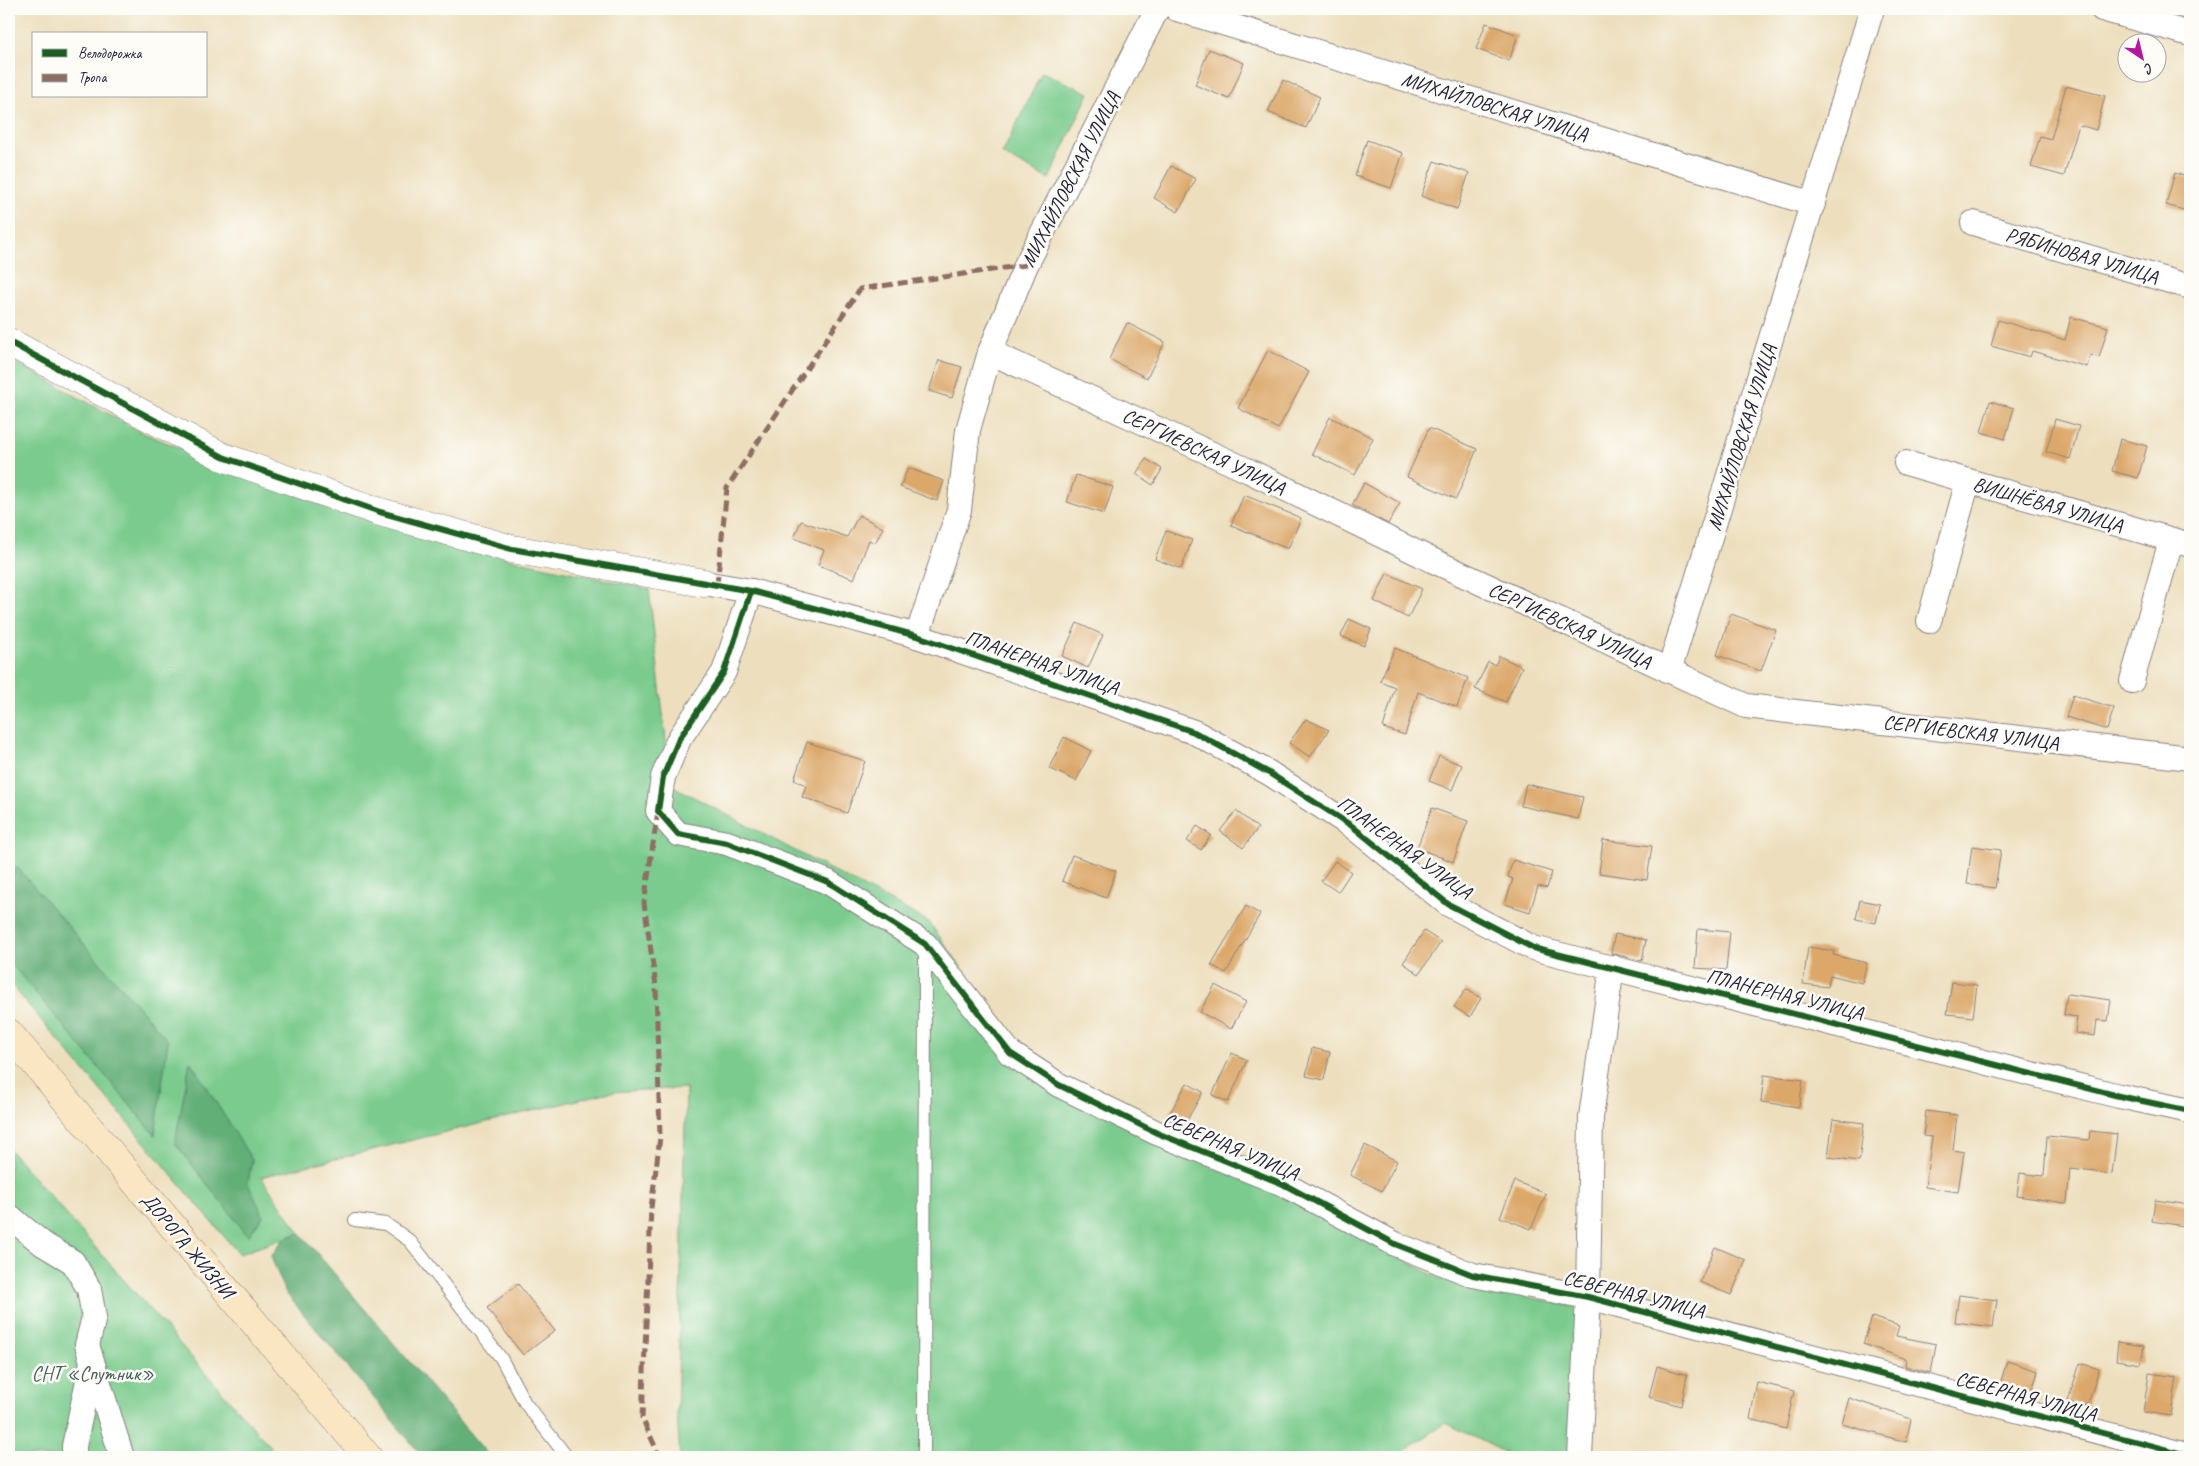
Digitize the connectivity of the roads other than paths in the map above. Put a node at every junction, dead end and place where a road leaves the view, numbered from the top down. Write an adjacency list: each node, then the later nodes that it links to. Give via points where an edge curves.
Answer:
1 (1157, 9): 10 (street, МИХАЙЛОВСКАЯ УЛИЦА, via 1026,265)
2 (1177, 9): 6 (street, МИХАЙЛОВСКАЯ УЛИЦА)
3 (1872, 9): 6 (street, МИХАЙЛОВСКАЯ УЛИЦА)
4 (2102, 9): 5 (street)
5 (2190, 34)
6 (1813, 204): 18 (street, МИХАЙЛОВСКАЯ УЛИЦА)
7 (1973, 223): 8 (street, РЯБИНОВАЯ УЛИЦА)
8 (2190, 287)
9 (9, 342): 14 (street, via 223,457 380,512 512,549)
10 (990, 352): 17 (street, МИХАЙЛОВСКАЯ УЛИЦА, via 968,430 960,510); 18 (street, СЕРГИЕВСКАЯ УЛИЦА)
11 (1906, 464): 12 (street, ВИШНЁВАЯ УЛИЦА)
12 (1968, 482): 13 (street, ВИШНЁВАЯ УЛИЦА); 16 (street)
13 (2181, 542): 19 (street)
14 (704, 583): 15 (street, ПЛАНЕРНАЯ УЛИЦА)
15 (751, 591): 17 (street, ПЛАНЕРНАЯ УЛИЦА); 21 (street, СЕВЕРНАЯ УЛИЦА, via 724,672 679,738 663,776 658,811 678,834 727,844 828,882)
16 (1928, 621)
17 (917, 636): 22 (street, ПЛАНЕРНАЯ УЛИЦА, via 1194,732 1269,773 1352,826 1448,904 1533,948)
18 (1669, 671): 20 (street, СЕРГИЕВСКАЯ УЛИЦА, via 1746,706)
19 (2132, 681)
20 (2190, 758)
21 (925, 944): 27 (street, СЕВЕРНАЯ УЛИЦА, via 1010,1053 1059,1085 1157,1132 1283,1184 1395,1244 1473,1275); 34 (lane)
22 (1612, 967): 24 (street, ПЛАНЕРНАЯ УЛИЦА, via 2119,1096); 27 (street, via 1591,1117)
23 (9, 1033): 32 (main road, ДОРОГА ЖИЗНИ)
24 (2190, 1111)
25 (9, 1216): 28 (street, via 43,1244 74,1262 89,1289 94,1317 87,1345)
26 (355, 1220): 33 (lane, via 386,1224 410,1241 501,1358 525,1403)
27 (1588, 1297): 29 (street, СЕВЕРНАЯ УЛИЦА); 35 (street)
28 (92, 1360): 30 (street); 31 (street)
29 (2190, 1456)
30 (74, 1457)
31 (122, 1457)
32 (368, 1457)
33 (567, 1457)
34 (924, 1457)
35 (1580, 1457)

